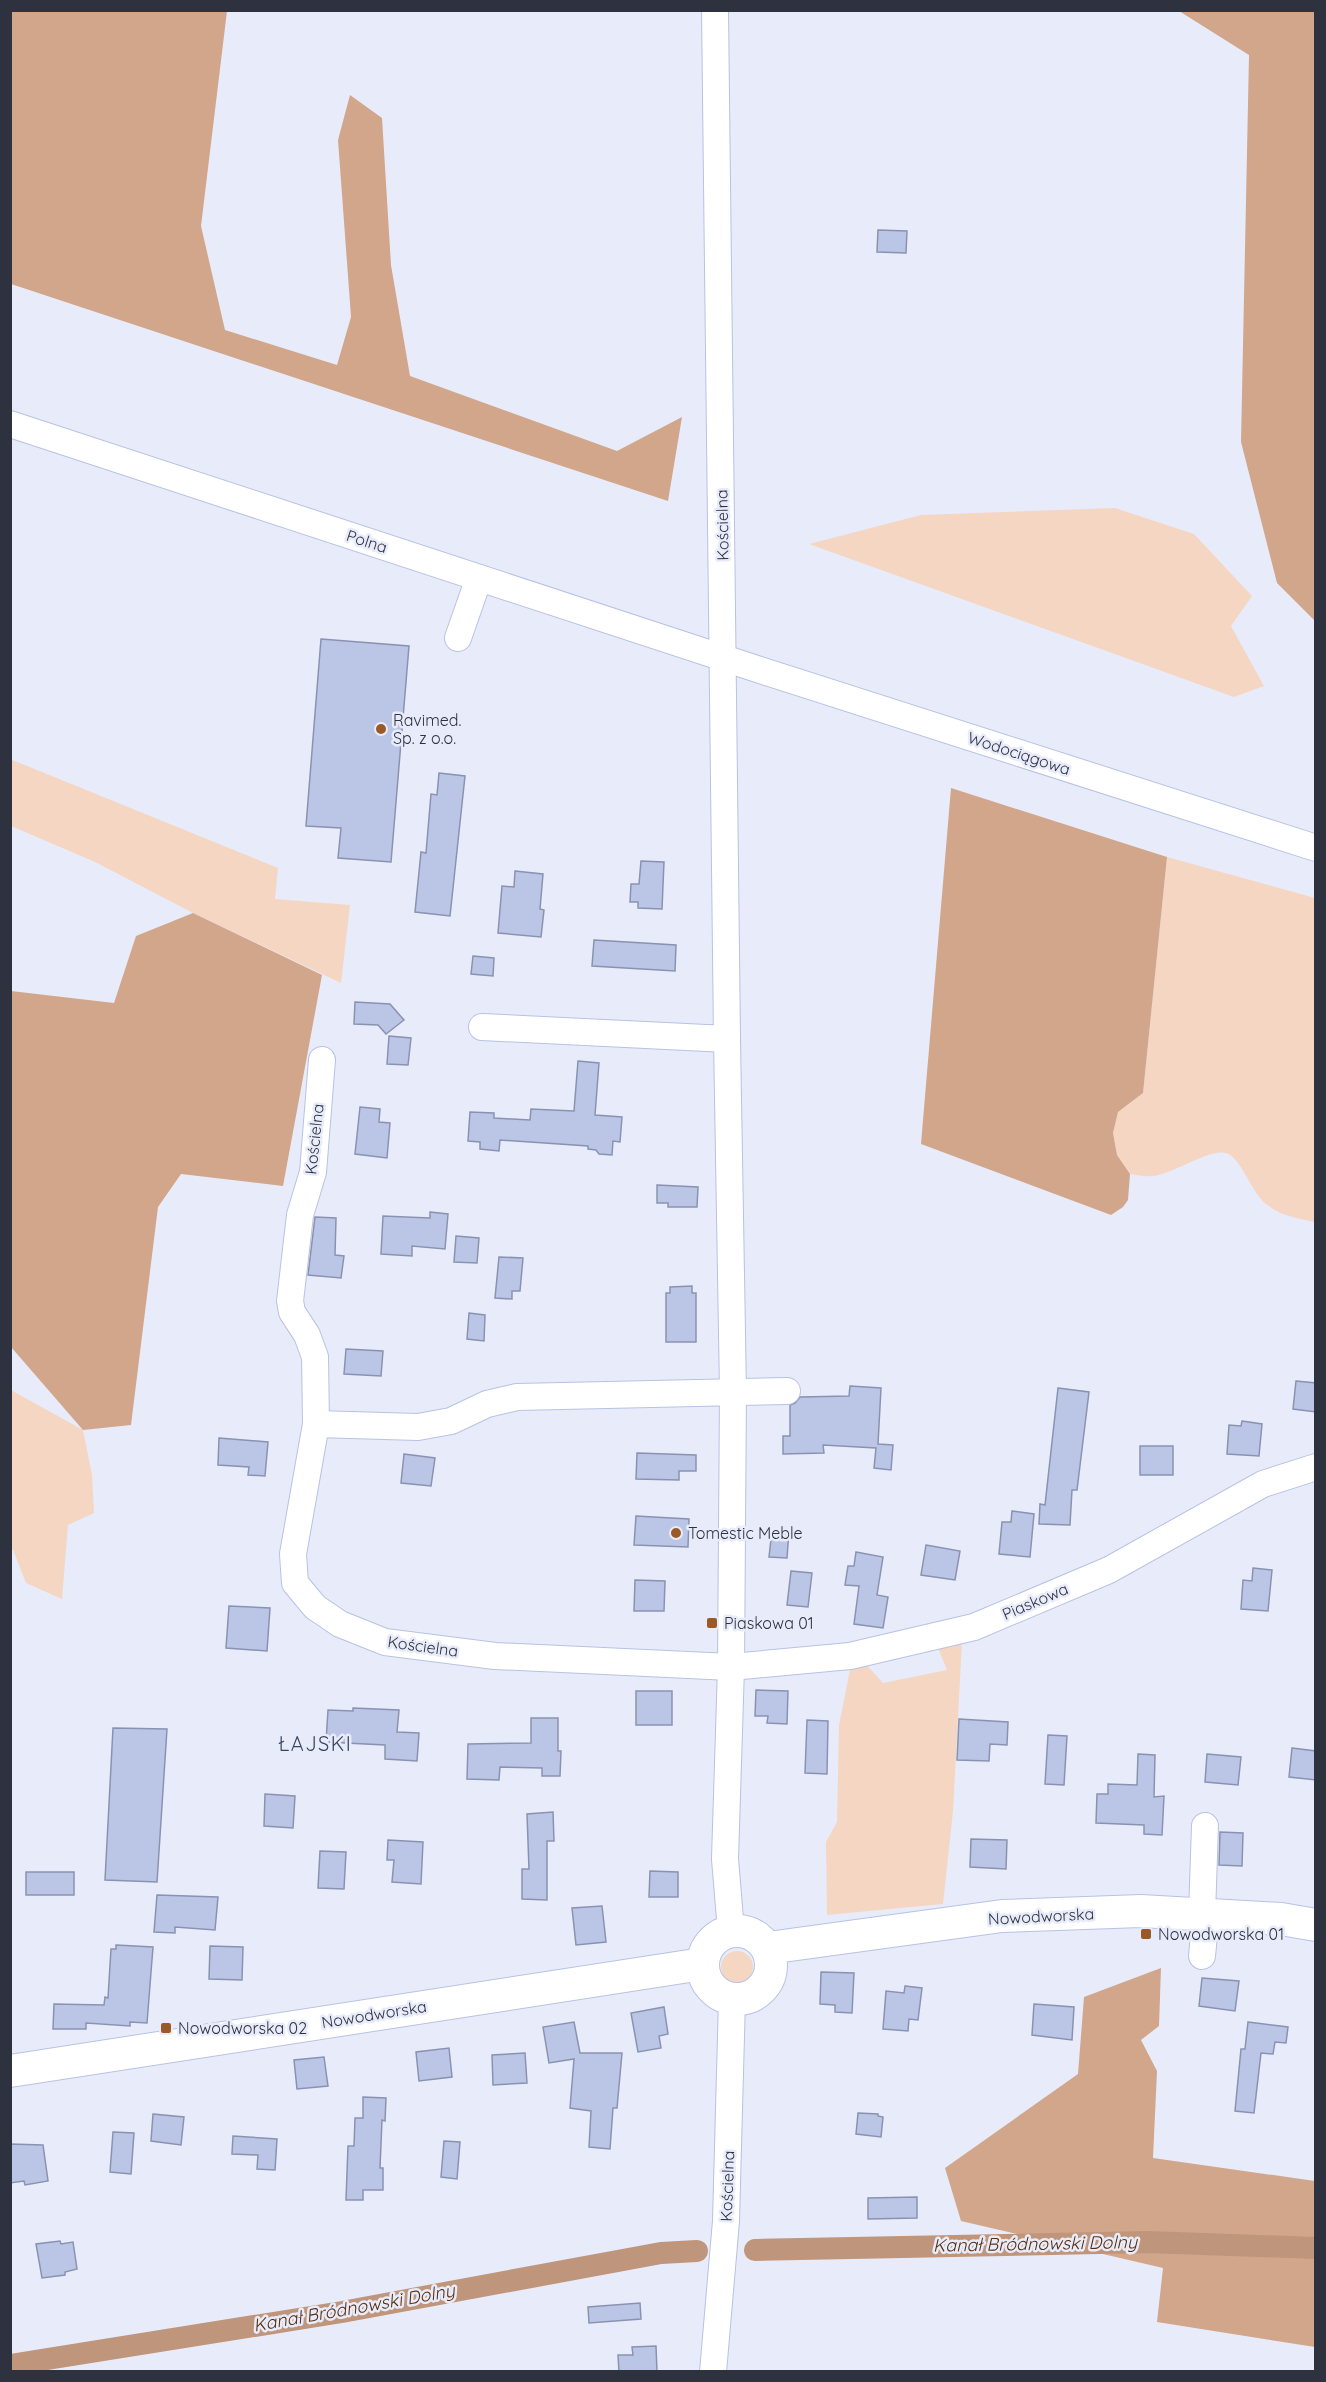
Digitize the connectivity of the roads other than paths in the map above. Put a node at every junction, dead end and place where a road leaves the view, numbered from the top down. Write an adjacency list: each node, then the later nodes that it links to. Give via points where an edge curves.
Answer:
1 (715, 10): 5 (street, Kościelna)
2 (10, 424): 3 (street, Polna)
3 (479, 578): 4 (street); 5 (street, Polna)
4 (458, 638)
5 (723, 658): 6 (street, Wodociągowa); 8 (street, Kościelna)
6 (1316, 848)
7 (482, 1027): 8 (street)
8 (727, 1040): 11 (street, Kościelna)
9 (322, 1060): 12 (street, Kościelna, via 313,1172 300,1215 290,1301 315,1357)
10 (787, 1391): 11 (street)
11 (733, 1392): 12 (street, via 517,1397 418,1427); 14 (street, Kościelna)
12 (316, 1424): 14 (street, Kościelna, via 293,1554 295,1583 315,1606 340,1624 385,1642 495,1656)
13 (1316, 1467): 14 (street, Piaskowa, via 1263,1484 1109,1570 974,1627 850,1656)
14 (731, 1667): 18 (street, Kościelna, via 725,1858)
15 (1205, 1826): 16 (street)
16 (1204, 1914): 17 (main road, Nowodworska); 19 (main road, Nowodworska, via 1141,1911 1002,1916); 20 (street)
17 (1316, 1925)
18 (731, 1931): 19 (main road, via 751,1933); 21 (main road, via 710,1943)
19 (768, 1948): 22 (main road, via 772,1962 762,1989 746,1999)
20 (1202, 1956)
21 (702, 1964): 22 (main road, via 711,1988); 23 (main road, Nowodworska)
22 (732, 1999): 24 (street, Kościelna, via 726,2221)
23 (10, 2071)
24 (713, 2372)

